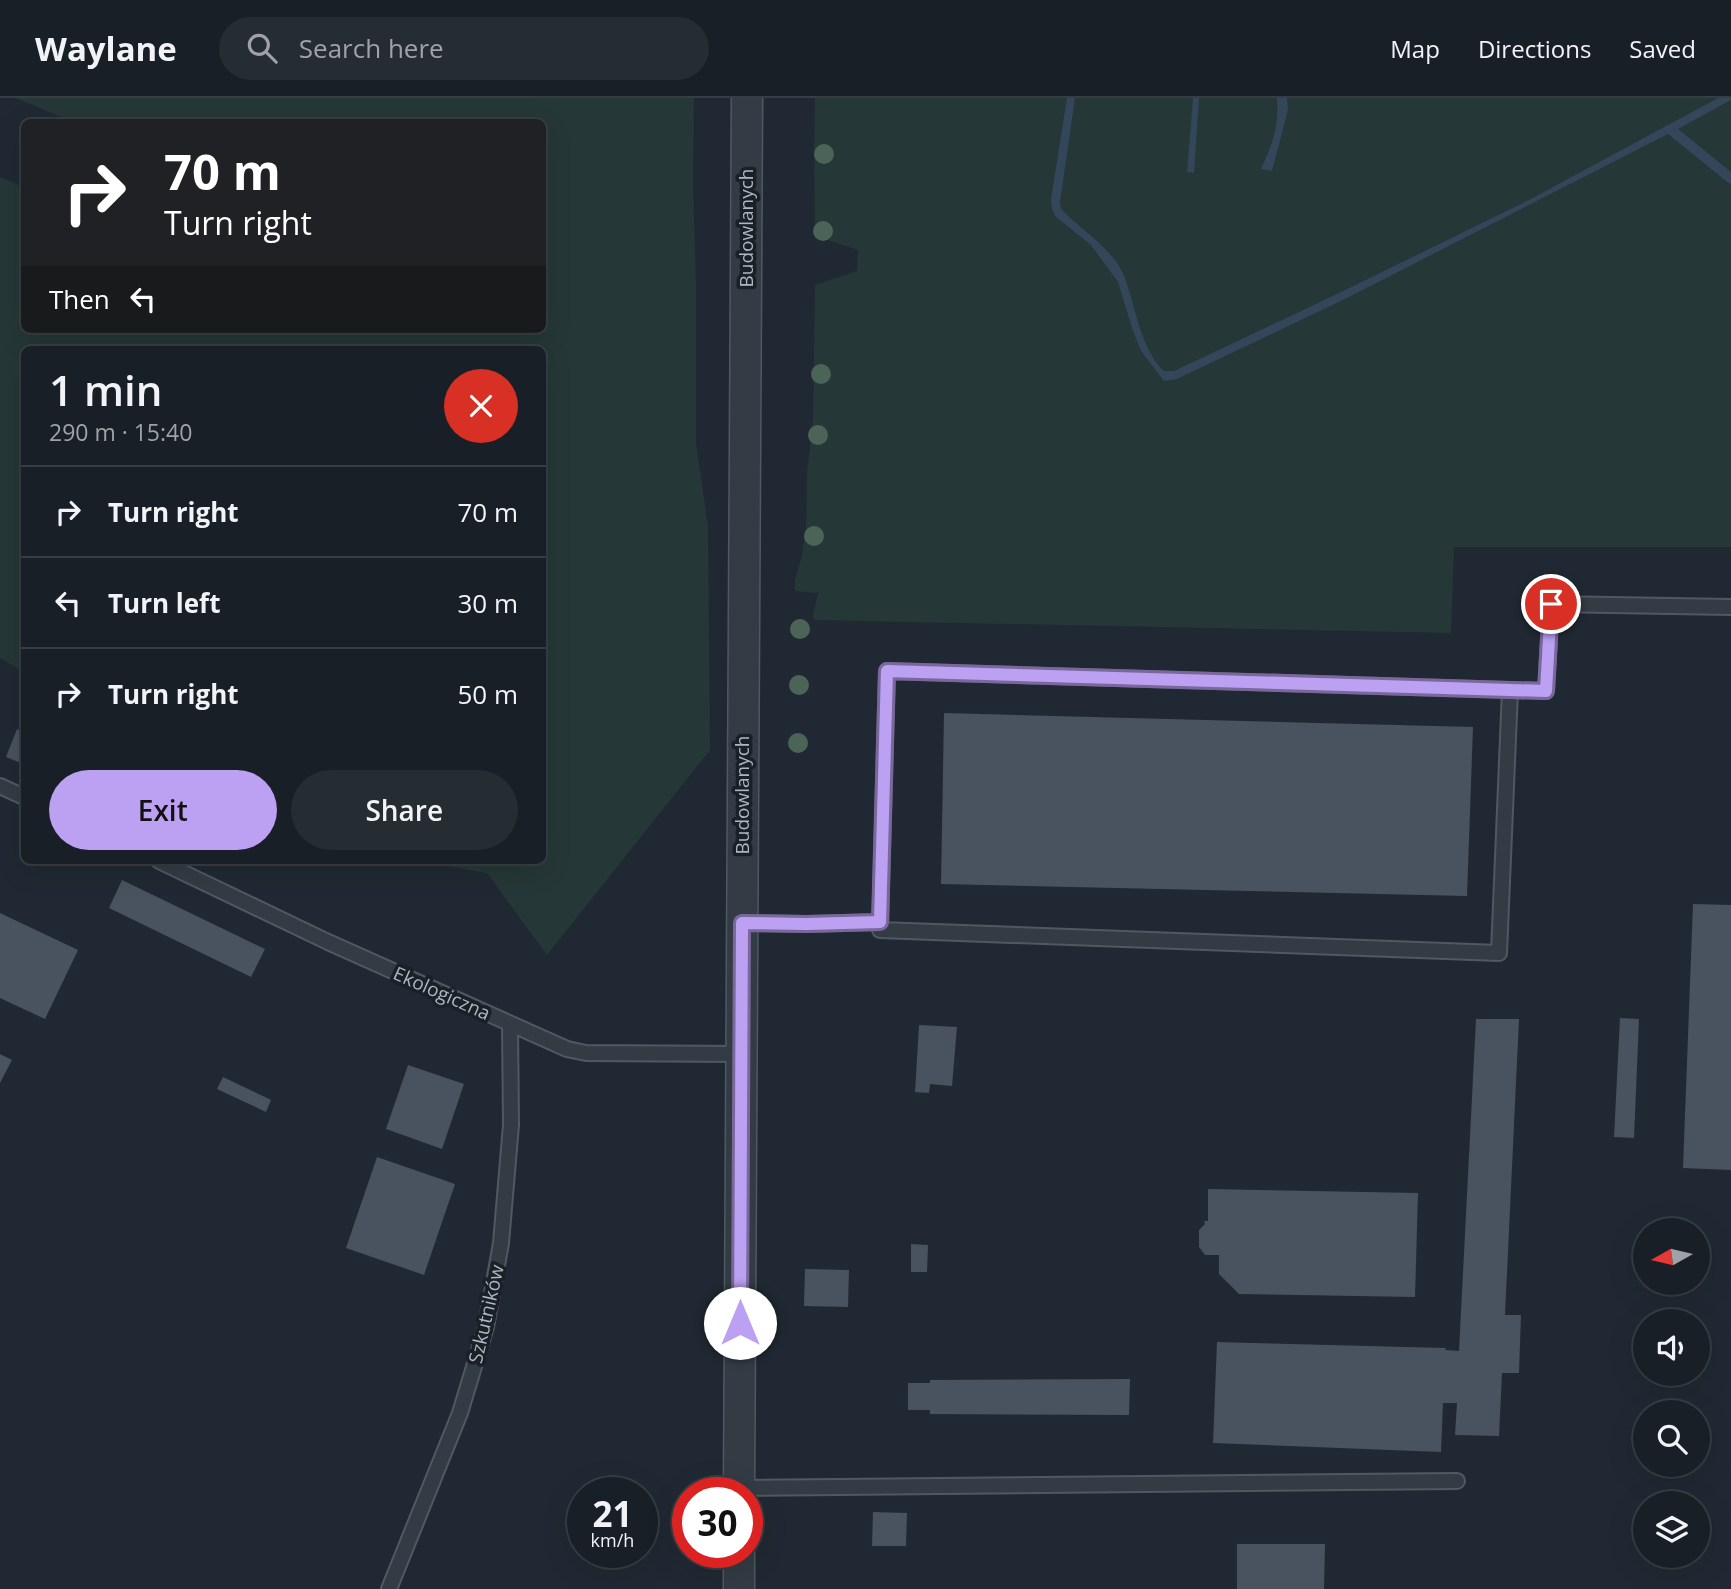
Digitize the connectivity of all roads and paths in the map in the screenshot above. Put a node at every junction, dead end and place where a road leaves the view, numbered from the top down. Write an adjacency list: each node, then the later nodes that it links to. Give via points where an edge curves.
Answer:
1 (747, 98): 8 (street, Budowlanych)
2 (1731, 607): 3 (lane, via 1551,604 1546,691)
3 (1510, 690): 7 (lane, via 887,671); 7 (lane, via 1499,953 880,930)
4 (0, 786): 5 (lane)
5 (21, 796)
6 (165, 864): 9 (lane, Ekologiczna)
7 (880, 922): 8 (lane)
8 (742, 923): 10 (street, Budowlanych)
9 (510, 1024): 10 (lane, Ekologiczna, via 586,1053); 15 (lane, Szkutników, via 511,1125 501,1243 486,1327 460,1413)
10 (741, 1054): 11 (street, Budowlanych)
11 (739, 1477)
12 (1457, 1481): 13 (lane)
13 (763, 1491)
14 (739, 1568): 16 (street)
15 (389, 1589)
16 (738, 1589)

